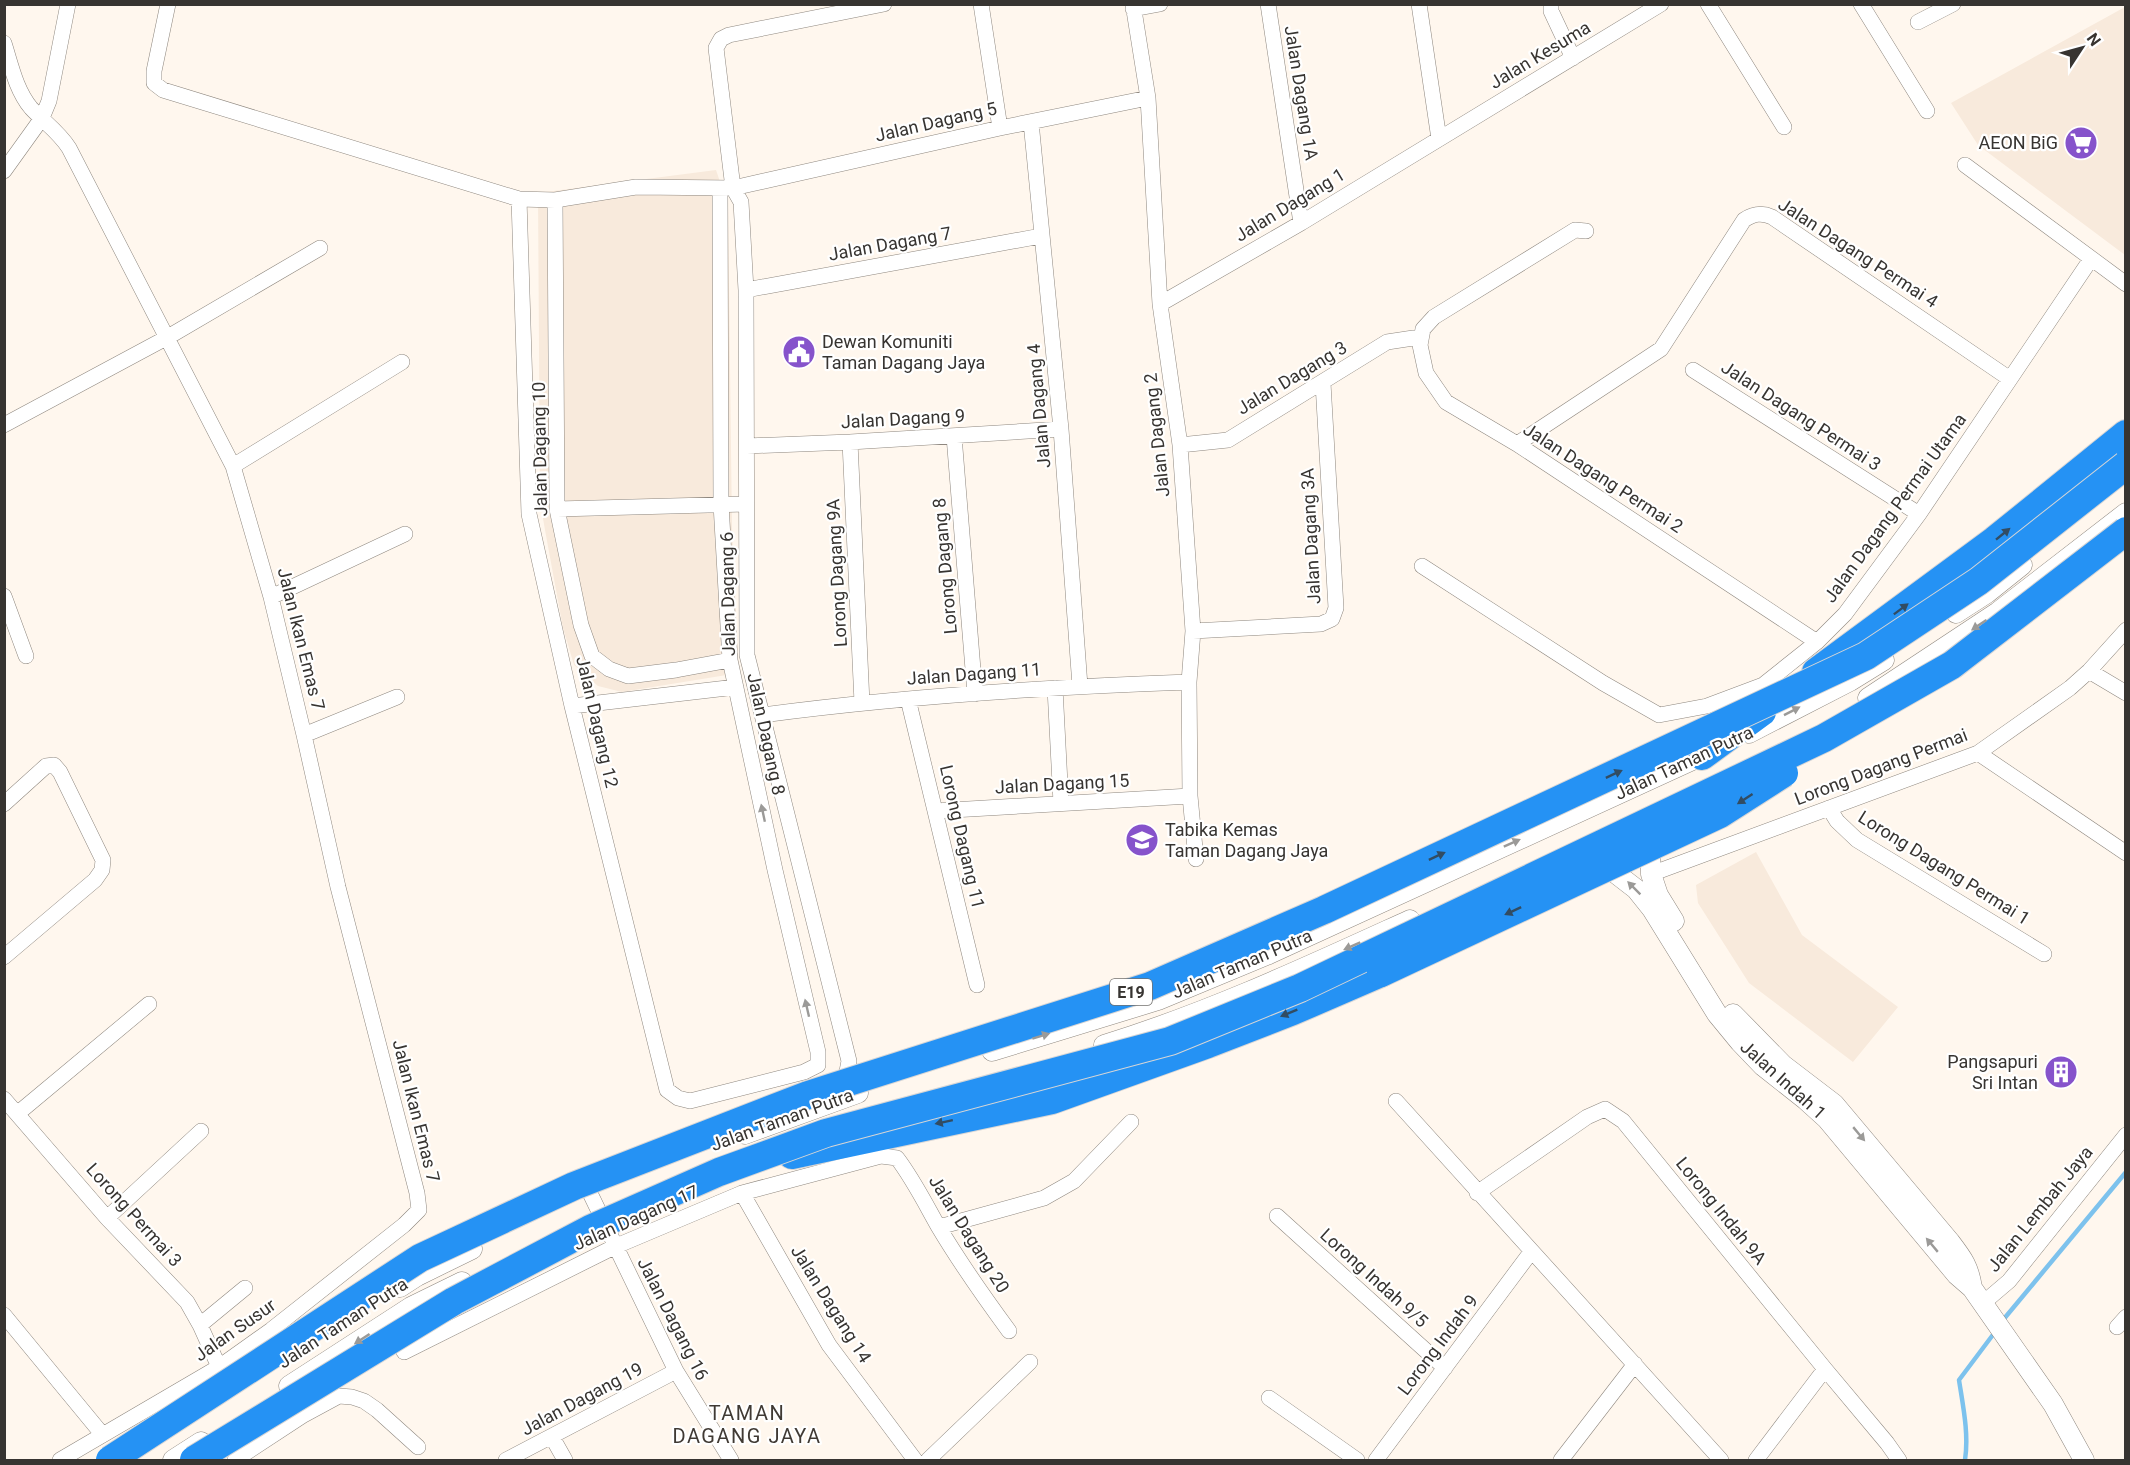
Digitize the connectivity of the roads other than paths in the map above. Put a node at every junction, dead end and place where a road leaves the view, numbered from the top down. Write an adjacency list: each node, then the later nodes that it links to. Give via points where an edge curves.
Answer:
1 (68, 4): 20 (street, via 53,85)
2 (168, 4): 28 (street, via 154,71 154,83 163,90)
3 (884, 4): 14 (street)
4 (981, 4): 23 (street)
5 (1160, 4): 13 (street)
6 (1268, 4): 30 (street, Jalan Dagang 1A)
7 (1419, 4): 24 (street)
8 (1551, 4): 17 (street)
9 (1660, 4): 17 (street, Jalan Kesuma)
10 (1708, 4): 22 (street)
11 (1862, 4): 19 (street)
12 (1953, 4): 15 (street)
13 (1133, 7): 18 (street, Jalan Dagang 2)
14 (840, 8): 27 (street, via 721,39 716,48)
15 (1918, 22)
16 (4, 43): 20 (street, Jalan Ikan Emas 7, via 23,97)
17 (1573, 58): 24 (street, Jalan Kesuma)
18 (1148, 98): 21 (street, Jalan Dagang 5); 37 (street, Jalan Dagang 2)
19 (1927, 111)
20 (42, 118): 26 (street); 38 (street, Jalan Ikan Emas 7, via 69,148)
21 (1031, 122): 23 (street, Jalan Dagang 5); 32 (street, Jalan Dagang 4)
22 (1784, 127)
23 (1000, 128): 27 (street, Jalan Dagang 5)
24 (1439, 139): 30 (street, Jalan Dagang 1)
25 (1965, 165): 34 (street)
26 (4, 171)
27 (726, 188): 29 (street, via 636,187); 36 (street, Jalan Dagang 6, via 741,202); 55 (street, Jalan Dagang 8)
28 (519, 199): 29 (street); 80 (street, Jalan Dagang 12, via 529,514)
29 (555, 200): 57 (street, Jalan Dagang 10)
30 (1301, 223): 37 (street, Jalan Dagang 1)
31 (1586, 231): 39 (street, via 1575,230 1434,317)
32 (1041, 236): 36 (street, Jalan Dagang 7); 45 (street, Jalan Dagang 4)
33 (320, 248): 38 (street)
34 (2091, 259): 35 (street); 42 (street, Jalan Dagang Permai Utama)
35 (2126, 284)
36 (746, 290): 51 (street, Jalan Dagang 6)
37 (1160, 304): 50 (street, Jalan Dagang 2)
38 (168, 337): 44 (street); 53 (street, Jalan Ikan Emas 7)
39 (1420, 337): 43 (street, Jalan Dagang 3, via 1387,342); 49 (street, Jalan Dagang Permai 2, via 1426,373 1446,402)
40 (402, 362): 53 (street)
41 (1693, 370): 59 (street, Jalan Dagang Permai 3)
42 (2010, 379): 49 (street, Jalan Dagang Permai 4, via 1772,217 1752,214 1744,220 1661,349); 59 (street, Jalan Dagang Permai Utama)
43 (1323, 383): 50 (street, Jalan Dagang 3, via 1228,440); 66 (street, Jalan Dagang 3A, via 1336,609 1332,619 1321,624)
44 (4, 425)
45 (1061, 429): 47 (street, Jalan Dagang 9); 72 (street, Jalan Dagang 4)
46 (2126, 434): 85 (highway, one-way to 46, via 1995,540)
47 (954, 436): 48 (street, Jalan Dagang 9); 76 (street, Lorong Dagang 8)
48 (850, 442): 51 (street, Jalan Dagang 9); 79 (street, Lorong Dagang 9A)
49 (1517, 444): 67 (street, Jalan Dagang Permai 2)
50 (1180, 445): 66 (street, Jalan Dagang 2)
51 (747, 446): 56 (street, Jalan Dagang 6)
52 (2126, 465): 139 (highway, E19, one-way to 52, bridge, via 420,1258 574,1186 808,1095 1150,986 1335,905 1866,656 1979,582)
53 (233, 466): 64 (street, Jalan Ikan Emas 7)
54 (2126, 483): 85 (street, Jalan Taman Putra, one-way to 54, via 1850,681 1987,593)
55 (721, 504): 56 (street); 57 (street); 69 (street, Jalan Dagang 8)
56 (746, 504): 81 (street, Jalan Dagang 6, via 747,655)
57 (557, 509): 69 (street, Jalan Dagang 10, via 581,625 592,656 609,669 628,676)
58 (2126, 513): 90 (street, Jalan Taman Putra, one-way to 90, via 1998,612 1846,712)
59 (1919, 514): 67 (street, Jalan Dagang Permai Utama, via 1845,614)
60 (2126, 531): 83 (highway, bridge, via 1952,665)
61 (405, 534): 64 (street)
62 (1422, 566): 67 (street, Jalan Dagang Permai Utama, via 1659,715 1707,706 1763,685)
63 (4, 596): 68 (street)
64 (271, 597): 82 (street, Jalan Ikan Emas 7)
65 (2126, 630): 70 (street, Lorong Dagang Permai)
66 (1193, 631): 71 (street, Jalan Dagang 2)
67 (1817, 642)
68 (26, 656)
69 (730, 660): 73 (street, Jalan Dagang 8)
70 (2089, 671): 75 (street); 84 (street, Lorong Dagang Permai)
71 (1189, 682): 72 (street, Jalan Dagang 11); 86 (street, Jalan Dagang 2)
72 (1080, 686): 74 (street, Jalan Dagang 11)
73 (736, 687): 80 (street); 102 (street, Jalan Dagang 8, one-way to 73)
74 (1055, 688): 76 (street, Jalan Dagang 11); 87 (street)
75 (2126, 693)
76 (975, 694): 78 (street, Jalan Dagang 11)
77 (397, 697): 82 (street)
78 (908, 699): 79 (street, Jalan Dagang 11); 91 (street, Lorong Dagang 11)
79 (862, 703): 81 (street, Jalan Dagang 11)
80 (572, 706): 102 (street, Jalan Dagang 12, via 668,1090 690,1101)
81 (762, 715): 101 (street, Jalan Dagang 6)
82 (304, 735): 118 (street, Jalan Ikan Emas 7)
83 (1824, 738): 108 (highway, one-way to 108, bridge, via 1784,774 1720,814 1381,973 1208,1044 1052,1100); 144 (highway, bridge, via 1300,988 1170,1041 826,1133 719,1172 601,1224 454,1301)
84 (1978, 753): 89 (street, Lorong Dagang Permai); 93 (street)
85 (1702, 756): 103 (street, Jalan Taman Putra, one-way to 85, via 1158,1000 1269,954)
86 (1190, 795): 87 (street, Jalan Dagang 15); 94 (street, Jalan Dagang 2)
87 (1061, 803): 91 (street, Jalan Dagang 15)
88 (4, 804): 97 (street, via 46,766 54,765 103,860 95,880)
89 (1829, 808): 95 (street, Lorong Dagang Permai); 96 (street, Lorong Dagang Permai 1, via 1857,840)
90 (1654, 809): 92 (street, Jalan Taman Putra); 95 (street, Jalan Indah 1, via 1649,834)
91 (935, 811): 98 (street, Lorong Dagang 11)
92 (1576, 845): 100 (street, Jalan Taman Putra, one-way to 100, via 1267,985); 126 (street, Jalan Indah 1, one-way to 92, via 1827,1119 1740,1042 1717,1014 1636,889)
93 (2126, 853)
94 (1196, 859)
95 (1651, 874): 126 (street, Jalan Indah 1, one-way to 126, via 1658,895 1726,1005 1783,1065 1834,1104 1950,1242 1965,1263)
96 (2044, 954)
97 (4, 957)
98 (977, 986)
99 (149, 1004): 107 (street)
100 (1167, 1025): 108 (highway, via 1115,1060 1084,1075); 114 (street, Jalan Taman Putra, via 825,1132)
101 (849, 1061): 103 (street); 105 (street, Jalan Dagang 6, via 846,1084)
102 (818, 1065)
103 (877, 1086): 105 (street, Jalan Taman Putra)
104 (4, 1099): 107 (street, Lorong Permai 3)
105 (835, 1101): 115 (street, Jalan Taman Putra)
106 (1396, 1101): 117 (street)
107 (17, 1114): 121 (street, Lorong Permai 3)
108 (976, 1115): 114 (highway, one-way to 114)
109 (1131, 1122): 122 (street, via 1074,1181 1044,1198)
110 (201, 1131): 121 (street)
111 (2126, 1135): 112 (street, Jalan Lembah Jaya)
112 (2120, 1152): 126 (street, Jalan Lembah Jaya, via 2009,1281)
113 (897, 1158): 116 (street, Jalan Dagang 17, via 882,1156); 122 (street, Jalan Dagang 20)
114 (719, 1170): 119 (street, Jalan Taman Putra)
115 (589, 1191): 119 (street, Jalan Dagang 16); 142 (street, Jalan Taman Putra, via 417,1276)
116 (742, 1193): 123 (street, Jalan Dagang 17); 149 (street, Jalan Dagang 14, via 829,1345)
117 (1477, 1193): 124 (street); 135 (street, Lorong Indah 9A, via 1587,1117 1605,1109 1623,1121)
118 (419, 1210): 133 (street, Jalan Susur, via 271,1330)
119 (599, 1214): 123 (street, Jalan Dagang 16); 143 (street, Jalan Taman Putra, one-way to 143, via 411,1307)
120 (1277, 1216): 134 (street, Lorong Indah 9/5)
121 (107, 1218): 128 (street, Lorong Permai 3, via 187,1302)
122 (939, 1227): 129 (street, Jalan Dagang 20)
123 (615, 1247): 130 (street, Jalan Dagang 17); 136 (street, Jalan Dagang 16)
124 (1532, 1252): 132 (street); 134 (street, Lorong Indah 9)
125 (245, 1288): 128 (street)
126 (1977, 1296): 157 (street, Jalan Indah 1, via 2053,1404)
127 (4, 1315): 139 (street)
128 (200, 1325): 133 (street, Lorong Permai 3)
129 (1009, 1331)
130 (404, 1352)
131 (1030, 1362): 150 (street)
132 (1635, 1364): 153 (street); 154 (street)
133 (219, 1366): 139 (street, Jalan Susur)
134 (1444, 1368): 152 (street, Lorong Indah 9)
135 (1825, 1369): 155 (street); 156 (street, Lorong Indah 9A)
136 (676, 1371): 138 (street, Jalan Dagang 19); 148 (street, Jalan Dagang 16)
137 (1269, 1398): 151 (street)
138 (552, 1437): 146 (street, Jalan Dagang 19); 147 (street)
139 (106, 1447): 141 (street, Jalan Susur)
140 (418, 1447): 145 (street, via 364,1401 339,1396)
141 (60, 1461)
142 (128, 1461)
143 (173, 1461)
144 (194, 1461)
145 (235, 1461)
146 (506, 1461)
147 (565, 1461)
148 (730, 1461)
149 (915, 1461)
150 (928, 1461)
151 (1357, 1461)
152 (1376, 1461)
153 (1562, 1461)
154 (1722, 1461)
155 (1756, 1461)
156 (1899, 1461)
157 (2085, 1461)

